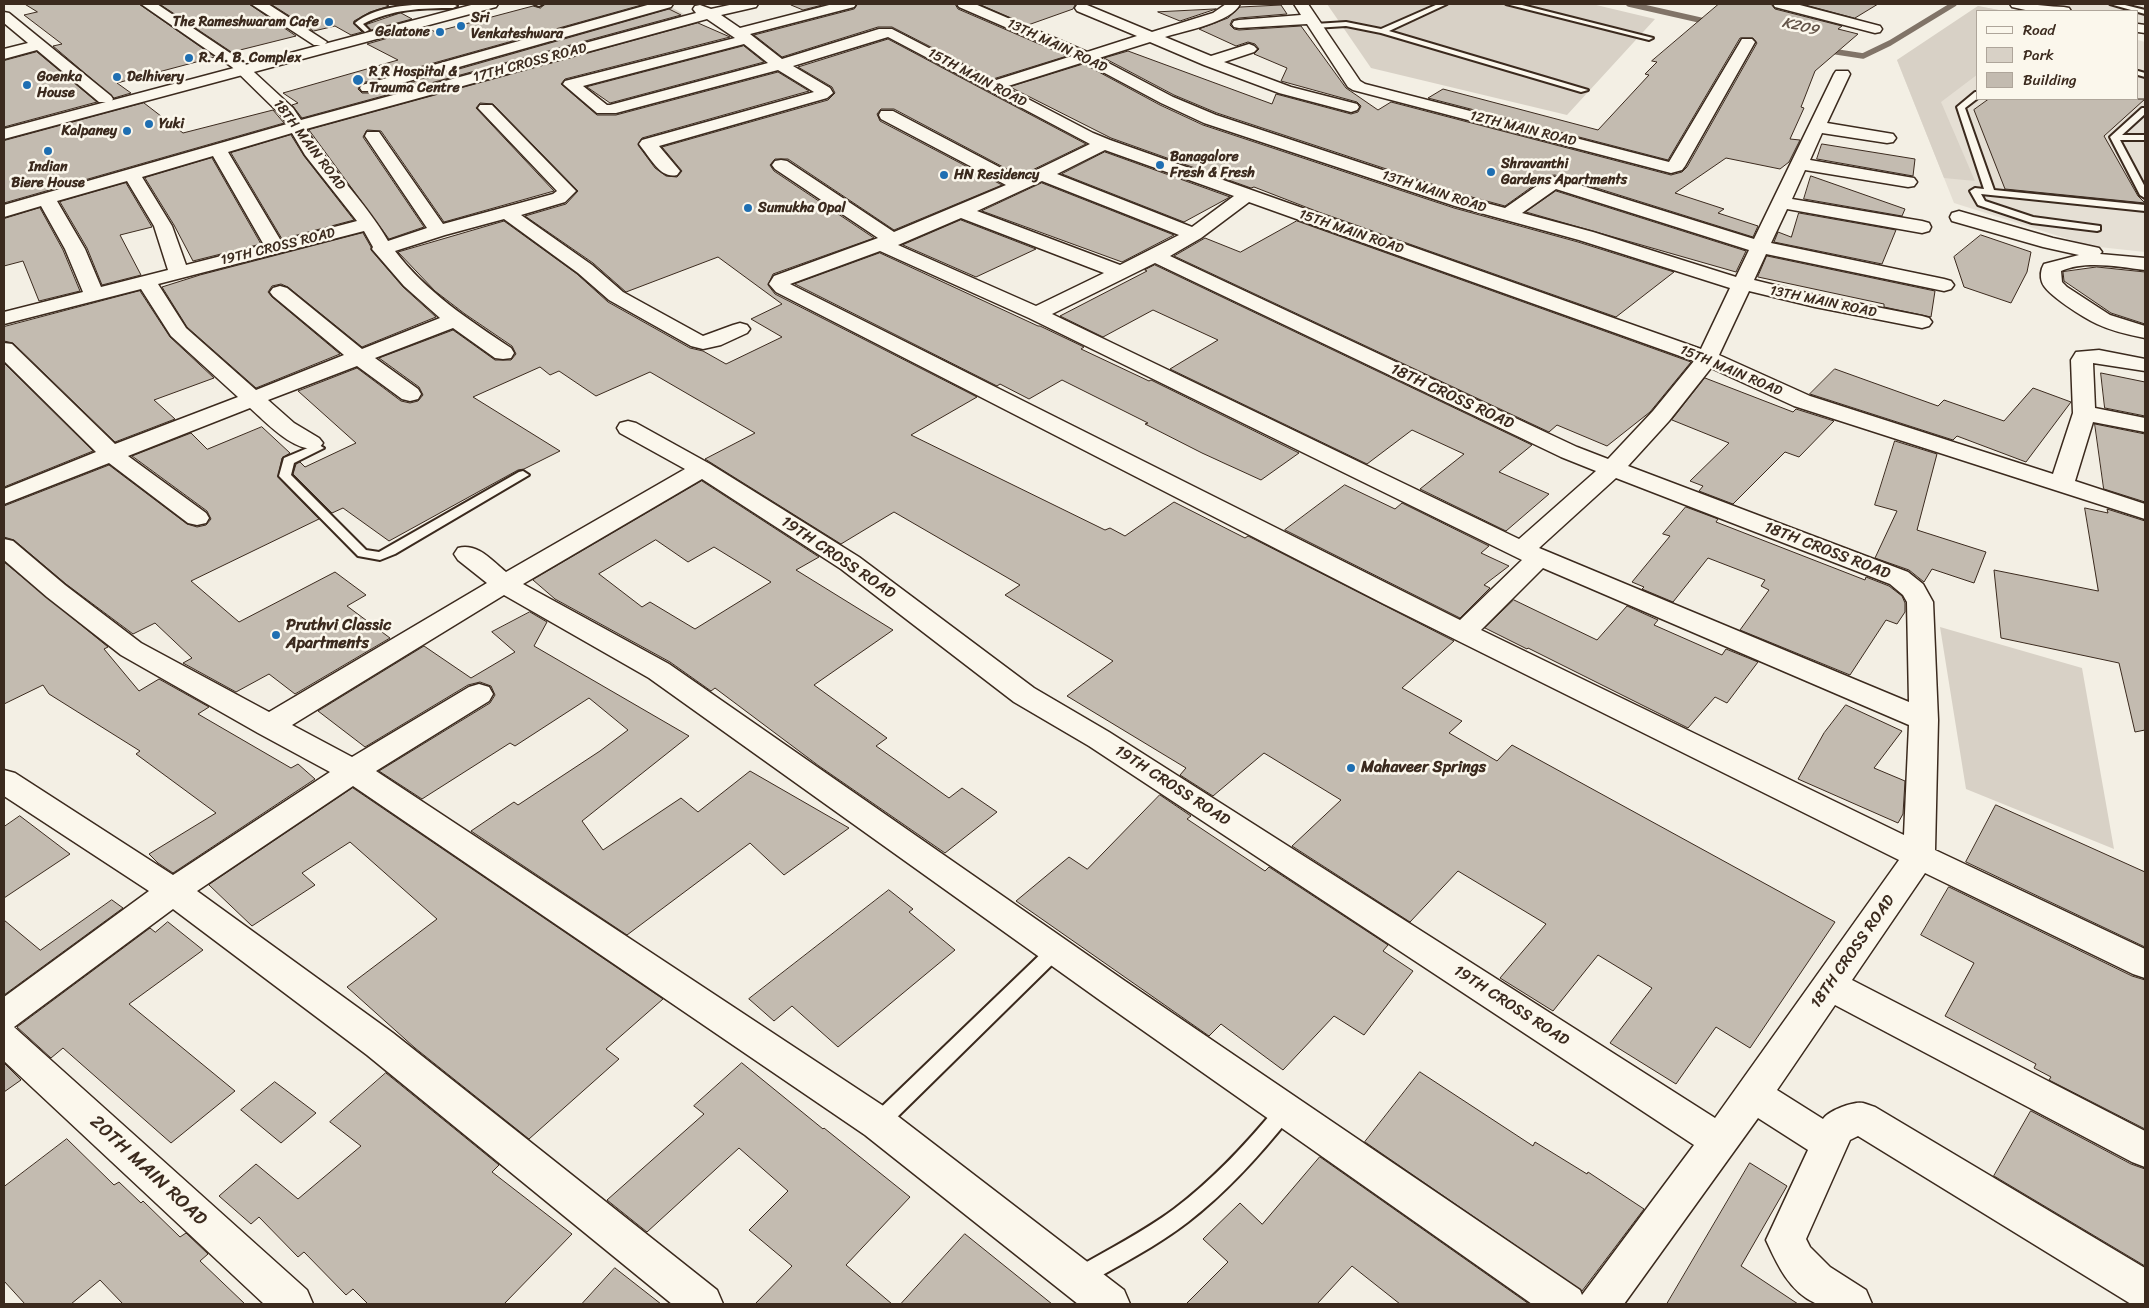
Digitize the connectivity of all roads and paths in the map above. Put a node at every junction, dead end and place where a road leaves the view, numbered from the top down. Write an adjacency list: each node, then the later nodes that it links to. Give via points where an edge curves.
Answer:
1 (148, 4): 43 (main road, 18TH MAIN ROAD)
2 (289, 4): 19 (main road)
3 (491, 4): 43 (main road)
4 (666, 4): 47 (main road)
5 (692, 4): 25 (main road)
6 (751, 4): 25 (main road, 17TH CROSS ROAD)
7 (849, 4): 32 (main road)
8 (964, 4): 24 (main road, 13TH MAIN ROAD)
9 (1233, 4): 27 (main road)
10 (1301, 4): 28 (main road, 12TH MAIN ROAD)
11 (1443, 4): 31 (lane)
12 (1510, 4): 34 (lane)
13 (1780, 4): 30 (main road)
14 (2017, 4): 17 (main road)
15 (2114, 4): 23 (lane)
16 (458, 5): 35 (main road)
17 (2035, 5): 22 (main road)
18 (1007, 6): 24 (main road)
19 (262, 7): 35 (main road)
20 (1196, 7): 27 (main road)
21 (1082, 8): 33 (main road)
22 (2047, 10)
23 (2137, 10)
24 (985, 13): 40 (main road, 13TH MAIN ROAD)
25 (709, 14): 32 (main road); 57 (main road, 17TH CROSS ROAD)
26 (4, 16): 37 (main road)
27 (1218, 16): 33 (main road)
28 (1313, 22): 29 (main road); 31 (lane); 36 (main road, 12TH MAIN ROAD, via 1359,87 1671,168 1676,166)
29 (1239, 24)
30 (1875, 30)
31 (1382, 31): 46 (lane)
32 (742, 36): 42 (main road); 42 (main road, 15TH MAIN ROAD, via 571,84 603,110 610,110)
33 (1149, 36): 40 (main road); 41 (main road)
34 (1649, 38)
35 (319, 42): 43 (main road)
36 (1747, 42)
37 (40, 45): 39 (main road); 49 (main road)
38 (1249, 49): 41 (main road)
39 (4, 54)
40 (1086, 58): 45 (main road); 82 (main road, 13TH MAIN ROAD, via 1210,119)
41 (1209, 62): 51 (main road, via 1285,90)
42 (780, 65): 45 (main road, 15TH MAIN ROAD, via 889,32); 68 (main road, via 825,93 648,144)
43 (240, 67): 49 (main road); 54 (main road, 18TH MAIN ROAD); 59 (main road)
44 (1842, 74): 58 (main road)
45 (992, 86): 64 (main road, 15TH MAIN ROAD)
46 (1584, 90)
47 (353, 92)
48 (1976, 95): 73 (lane, via 1961,106)
49 (105, 98): 56 (main road)
50 (306, 106): 54 (main road)
51 (1351, 107)
52 (486, 108): 81 (main road, via 567,191 558,198)
53 (2145, 110): 62 (lane)
54 (287, 111): 57 (main road, 18TH MAIN ROAD)
55 (887, 115): 72 (main road)
56 (4, 125)
57 (295, 127): 65 (main road, 17TH CROSS ROAD); 84 (main road, 18TH MAIN ROAD)
58 (1817, 127): 61 (main road); 66 (main road)
59 (4, 134)
60 (373, 136): 87 (main road)
61 (1887, 138)
62 (2114, 138): 63 (lane); 74 (lane)
63 (2145, 138)
64 (1104, 144): 70 (main road); 75 (main road, 15TH MAIN ROAD)
65 (218, 150): 69 (main road, 17TH CROSS ROAD); 90 (main road)
66 (1799, 164): 71 (main road); 77 (main road)
67 (781, 165): 89 (main road)
68 (671, 171)
69 (132, 174): 76 (main road, 17TH CROSS ROAD); 96 (main road, via 163,226)
70 (1042, 176): 72 (main road); 88 (main road)
71 (1908, 182)
72 (1020, 185): 80 (main road)
73 (1990, 192): 78 (lane); 86 (lane, via 1975,191 1981,202 2032,220)
74 (2145, 195)
75 (1246, 196): 88 (main road); 112 (main road, 15TH MAIN ROAD)
76 (46, 198): 79 (main road, 17TH CROSS ROAD); 102 (main road)
77 (1781, 203): 85 (main road); 91 (main road)
78 (2145, 208)
79 (4, 211)
80 (961, 211): 89 (main road); 97 (main road)
81 (507, 213): 87 (main road); 107 (main road, via 585,269 616,296 698,342 704,344)
82 (1507, 215): 91 (main road, via 1554,182); 100 (main road, 13TH MAIN ROAD, via 1586,236)
83 (1959, 217): 94 (main road, via 2050,244)
84 (369, 224): 90 (main road, 19TH CROSS ROAD); 92 (main road)
85 (1922, 227)
86 (2097, 228)
87 (438, 231): 92 (main road)
88 (1194, 234): 93 (main road)
89 (887, 242): 103 (main road); 132 (main road, via 781,280 779,284)
90 (275, 247): 96 (main road, 19TH CROSS ROAD)
91 (1760, 247): 99 (main road); 100 (main road)
92 (382, 249): 105 (main road, via 422,293)
93 (1155, 256): 97 (main road); 122 (main road, 18TH CROSS ROAD, via 1569,452)
94 (2145, 258)
95 (2145, 264): 108 (main road, via 2074,262 2051,268 2052,283 2060,292 2103,319)
96 (179, 272): 98 (main road, 19TH CROSS ROAD)
97 (1122, 273): 103 (main road)
98 (146, 281): 102 (main road, 19TH CROSS ROAD); 115 (main road, via 178,332)
99 (1944, 285)
100 (1741, 286): 106 (main road, 13TH MAIN ROAD, via 1744,284); 112 (main road)
101 (280, 292): 110 (main road)
102 (94, 294): 104 (main road, 19TH CROSS ROAD)
103 (1036, 314): 129 (main road)
104 (4, 318)
105 (454, 320): 109 (main road); 110 (main road)
106 (1922, 322)
107 (740, 329)
108 (2145, 332)
109 (504, 353)
110 (358, 357): 114 (main road); 115 (main road)
111 (8, 358): 120 (main road)
112 (1707, 358): 122 (main road, via 1662,416); 124 (main road, 15TH MAIN ROAD, via 1802,401)
113 (2145, 366): 116 (main road, via 2099,356 2084,357)
114 (410, 394)
115 (252, 398): 119 (main road, via 286,428); 120 (main road)
116 (2084, 413): 117 (main road); 124 (main road)
117 (2145, 425)
118 (628, 428): 121 (main road, 19TH CROSS ROAD)
119 (311, 443): 123 (lane, via 318,448 288,461 284,476 362,554 371,556 391,551)
120 (111, 454): 125 (main road); 127 (main road)
121 (702, 468): 131 (main road); 148 (main road, 19TH CROSS ROAD, via 850,563 1024,694 1099,739)
122 (1612, 469): 129 (main road); 134 (main road, 18TH CROSS ROAD, via 1899,578 1914,590 1920,602)
123 (524, 476)
124 (2062, 484): 126 (main road, 15TH MAIN ROAD)
125 (4, 496)
126 (2145, 512)
127 (197, 518)
128 (4, 547): 135 (main road, via 131,649)
129 (1531, 553): 132 (main road); 134 (main road)
130 (467, 554): 131 (main road)
131 (504, 584): 135 (main road); 146 (main road, via 659,671)
132 (1463, 632): 138 (main road)
133 (479, 694): 136 (main road)
134 (1924, 720): 138 (main road, 18TH CROSS ROAD)
135 (268, 726): 136 (main road)
136 (353, 771): 139 (main road); 147 (main road)
137 (4, 781): 139 (main road)
138 (1919, 856): 141 (main road); 142 (main road, 18TH CROSS ROAD)
139 (173, 891): 143 (main road); 154 (main road, via 380,1044)
140 (1054, 951): 147 (lane)
141 (2145, 964)
142 (1829, 986): 145 (main road, 18TH CROSS ROAD); 150 (main road)
143 (4, 1016)
144 (4, 1039): 153 (main road, 20TH MAIN ROAD)
145 (1753, 1095): 148 (main road, 18TH CROSS ROAD); 149 (main road)
146 (1286, 1109): 151 (lane, via 1260,1141 1193,1206); 156 (main road)
147 (878, 1123): 151 (main road)
148 (1719, 1141): 157 (main road, 18TH CROSS ROAD)
149 (1830, 1144): 152 (main road, via 1837,1128 1862,1119); 158 (main road, via 1786,1240 1796,1261 1816,1281)
150 (2145, 1150)
151 (1078, 1279): 155 (main road)
152 (2145, 1290)
153 (293, 1304)
154 (703, 1304)
155 (1110, 1304)
156 (1566, 1304)
157 (1599, 1304)
158 (1852, 1304)

